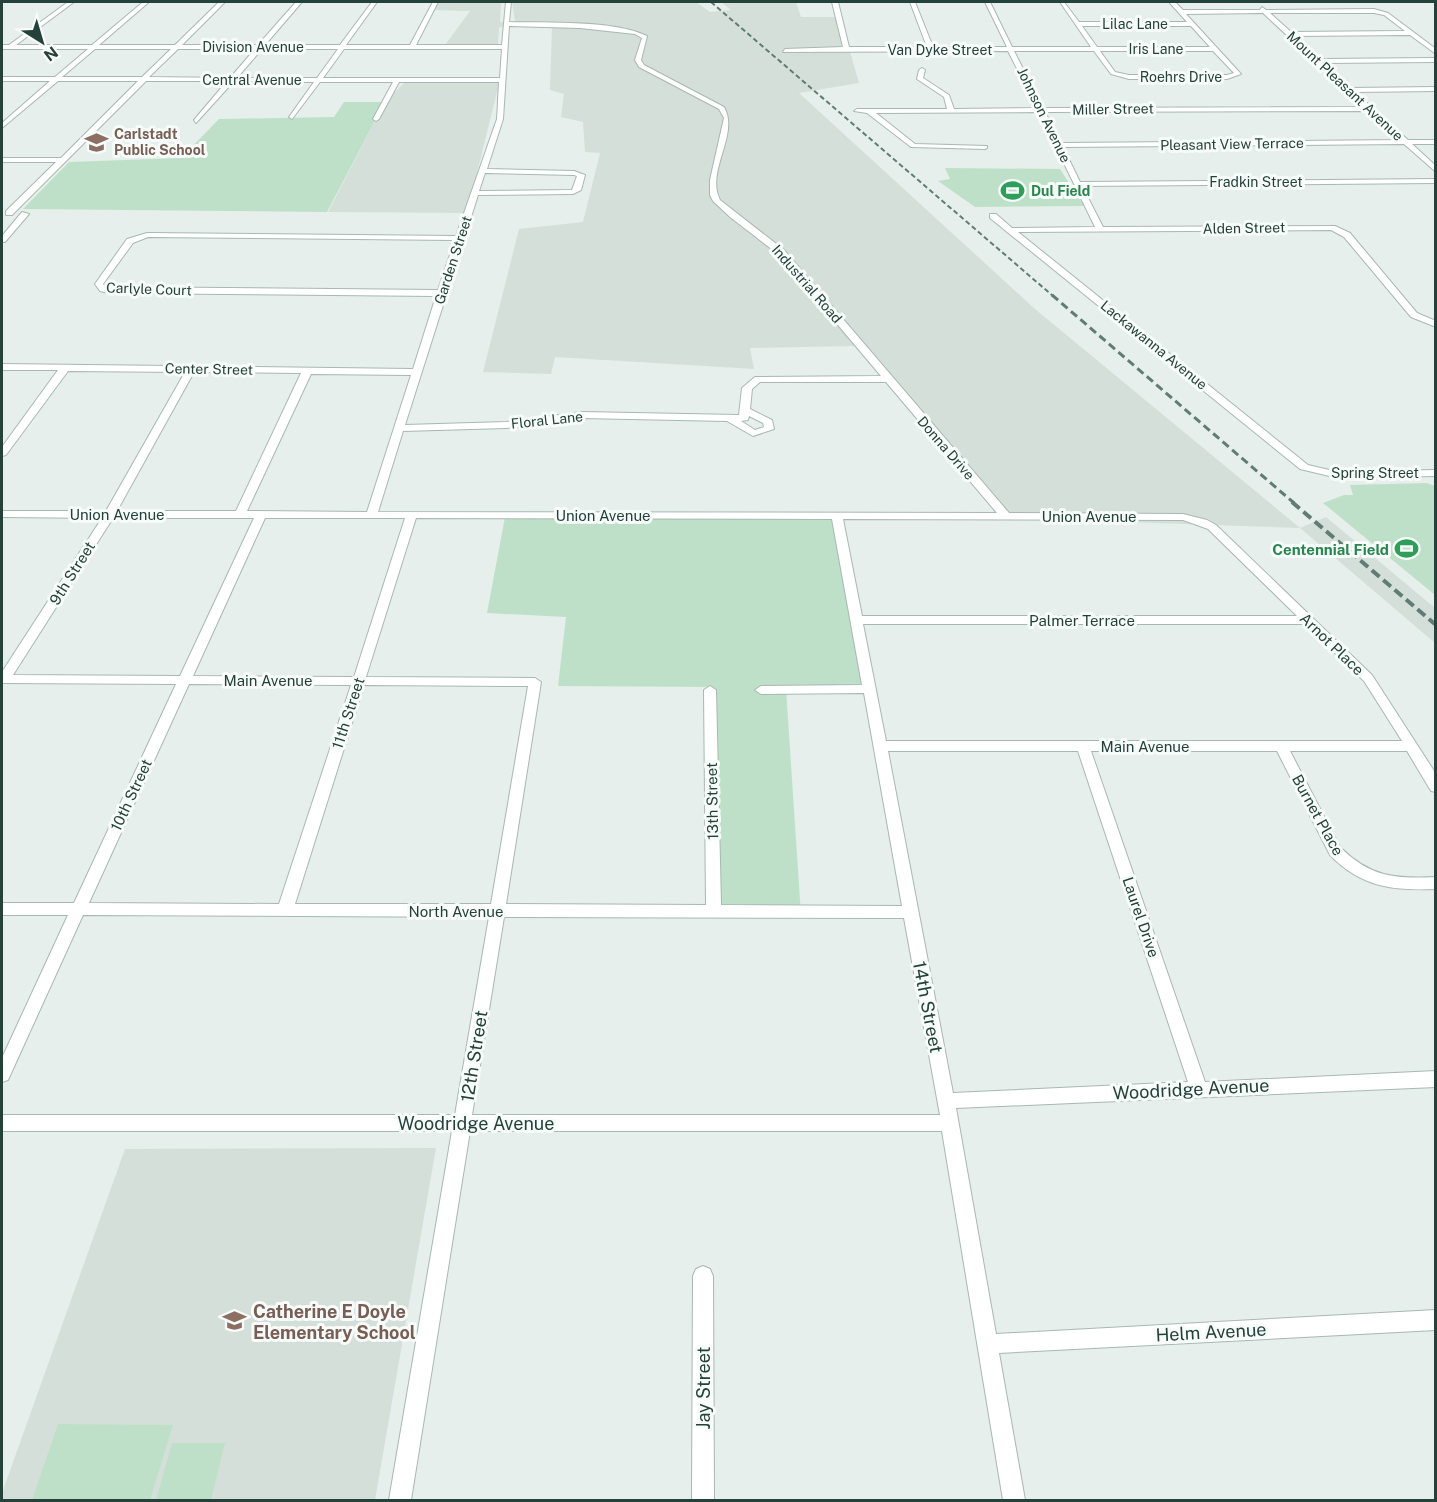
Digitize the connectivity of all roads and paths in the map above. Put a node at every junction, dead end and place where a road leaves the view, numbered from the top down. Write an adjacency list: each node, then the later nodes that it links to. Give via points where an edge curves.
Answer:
1 (70, 2): 22 (street)
2 (146, 2): 23 (street)
3 (222, 2): 24 (street)
4 (299, 2): 25 (street)
5 (375, 2): 26 (street)
6 (435, 2): 27 (street)
7 (508, 2): 16 (street, Garden Street)
8 (835, 2): 29 (street)
9 (912, 2): 32 (street)
10 (987, 2): 33 (street, Johnson Avenue)
11 (1062, 2): 17 (street, Roehrs Drive)
12 (1172, 2): 15 (street, Roehrs Drive)
13 (1254, 2): 14 (street, Mount Pleasant Avenue)
14 (1264, 11): 15 (street); 19 (street, via 1370,10 1386,14); 20 (street, Mount Pleasant Avenue)
15 (1182, 12): 18 (street, Roehrs Drive)
16 (507, 24): 28 (street, Garden Street); 82 (street, Industrial Road, via 625,29 644,34 638,60 641,66 713,102 725,113 713,189 718,204 781,252)
17 (1077, 24): 18 (street, Lilac Lane); 30 (street, Roehrs Drive)
18 (1193, 24): 31 (street, Roehrs Drive)
19 (1411, 33): 20 (street); 35 (street)
20 (1289, 34): 38 (street, Mount Pleasant Avenue)
21 (2, 46): 22 (street, Division Avenue)
22 (11, 47): 23 (street, Division Avenue); 36 (street)
23 (94, 47): 24 (street, Division Avenue); 41 (street)
24 (177, 47): 25 (street, Division Avenue); 42 (street)
25 (260, 47): 26 (street, Division Avenue); 43 (street)
26 (342, 47): 27 (street, Division Avenue); 44 (street)
27 (412, 47): 28 (street, Division Avenue)
28 (505, 47): 46 (street, Garden Street)
29 (846, 49): 32 (street, Van Dyke Street); 34 (street, Van Dyke Street)
30 (1095, 49): 31 (street, Iris Lane); 31 (street, Roehrs Drive, via 1110,71 1123,76 1238,74); 33 (street, Van Dyke Street)
31 (1217, 49)
32 (931, 50): 33 (street, Van Dyke Street)
33 (1013, 50): 50 (street, Johnson Avenue)
34 (785, 51)
35 (1436, 52)
36 (2, 54)
37 (1436, 60): 38 (street)
38 (1318, 61): 48 (street, Mount Pleasant Avenue)
39 (921, 70): 53 (street, via 920,79 947,96)
40 (2, 80): 41 (street, Central Avenue)
41 (56, 80): 42 (street, Central Avenue); 57 (street)
42 (143, 80): 43 (street, Central Avenue); 63 (street)
43 (231, 80): 44 (street, Central Avenue); 56 (street)
44 (318, 80): 45 (street, Central Avenue); 54 (street)
45 (397, 80): 46 (street, Central Avenue); 55 (street)
46 (503, 80): 65 (street, Garden Street, via 501,119)
47 (1436, 89): 48 (street)
48 (1348, 90): 49 (street, Mount Pleasant Avenue)
49 (1369, 108): 50 (street, Miller Street); 58 (street, Mount Pleasant Avenue)
50 (1040, 110): 53 (street, Miller Street); 60 (street, Johnson Avenue)
51 (857, 111): 52 (street, Miller Street)
52 (869, 111): 53 (street, Miller Street); 61 (street, via 913,146)
53 (951, 111)
54 (292, 117)
55 (376, 119)
56 (196, 121)
57 (2, 126)
58 (1405, 142): 59 (street, Pleasant View Terrace); 60 (street, Pleasant View Terrace); 64 (street, Mount Pleasant Avenue)
59 (1436, 142)
60 (1058, 145): 67 (street, Johnson Avenue)
61 (985, 147)
62 (2, 160): 63 (street)
63 (62, 160): 69 (street)
64 (1436, 170)
65 (483, 171): 68 (street, Garden Street); 68 (street, via 581,175 573,192)
66 (1436, 181): 67 (street, Fradkin Street)
67 (1077, 184): 71 (street, Johnson Avenue)
68 (475, 194): 73 (street, Garden Street)
69 (5, 213): 74 (street, via 25,214)
70 (993, 216): 72 (street, Lackawanna Avenue)
71 (1100, 229): 72 (street, Alden Street); 76 (street, Alden Street, via 1332,228 1347,235 1414,315)
72 (1012, 230): 87 (street, Lackawanna Avenue, via 1295,461)
73 (459, 238): 75 (street, Garden Street); 75 (street, Carlyle Court, via 147,235 127,243 99,284 108,290)
74 (2, 240)
75 (441, 293): 81 (street, Garden Street)
76 (1436, 324)
77 (2, 367): 78 (street, Center Street)
78 (65, 368): 79 (street, Center Street); 86 (street)
79 (191, 369): 80 (street, Center Street); 92 (street, 9th Street)
80 (307, 371): 81 (street, Center Street); 90 (street)
81 (417, 372): 85 (street, Garden Street)
82 (887, 379): 83 (street, via 758,379 747,388); 96 (street, Donna Drive)
83 (745, 410): 84 (street, Floral Lane, via 744,418); 84 (street, Floral Lane, via 768,422 769,429 760,433 747,431)
84 (730, 418): 85 (street, Floral Lane, via 581,415 506,425)
85 (401, 428): 91 (street, Garden Street)
86 (2, 453)
87 (1316, 471): 88 (street, Spring Street, via 1338,475)
88 (1436, 473)
89 (2, 514): 92 (street, Union Avenue)
90 (240, 514): 92 (street, Union Avenue); 94 (street, Union Avenue)
91 (372, 514): 93 (street, Union Avenue); 94 (street, Union Avenue)
92 (109, 515): 100 (street, 9th Street)
93 (412, 515): 95 (street, Union Avenue); 102 (street, 11th Street)
94 (260, 516): 101 (street, 10th Street)
95 (837, 516): 96 (street, Union Avenue); 98 (street, 14th Street)
96 (1005, 516): 97 (street, Union Avenue, via 1182,517)
97 (1203, 522): 99 (street, Arnot Place)
98 (856, 620): 99 (street, Palmer Terrace); 104 (street, 14th Street)
99 (1308, 620): 110 (street, Arnot Place, via 1368,678)
100 (2, 679): 101 (street, Main Avenue)
101 (184, 680): 102 (street, Main Avenue); 114 (street, 10th Street)
102 (359, 681): 103 (street, Main Avenue); 115 (street, 11th Street)
103 (535, 682): 116 (street, 12th Street)
104 (869, 689): 106 (street); 107 (street, 14th Street)
105 (710, 690): 117 (street, 13th Street)
106 (761, 690)
107 (880, 746): 108 (street, Main Avenue); 118 (street, 14th Street)
108 (1083, 746): 109 (street, Main Avenue); 121 (street, Laurel Drive)
109 (1281, 746): 110 (street, Main Avenue); 112 (street, Burnet Place, via 1343,861 1390,884)
110 (1411, 746): 111 (street, Arnot Place)
111 (1436, 787)
112 (1436, 883)
113 (2, 909): 114 (street, North Avenue)
114 (78, 910): 115 (street, North Avenue); 119 (street, 10th Street)
115 (285, 910): 116 (street, North Avenue)
116 (498, 911): 117 (street, North Avenue); 124 (street, 12th Street)
117 (714, 912): 118 (street, North Avenue)
118 (911, 912): 122 (street, 14th Street)
119 (2, 1075)
120 (1436, 1078): 121 (street, Woodridge Avenue)
121 (1199, 1089): 122 (street, Woodridge Avenue)
122 (946, 1101): 125 (street, 14th Street)
123 (2, 1123): 124 (street, Woodridge Avenue)
124 (463, 1123): 125 (street, Woodridge Avenue); 129 (street, 12th Street)
125 (950, 1123): 128 (street, 14th Street)
126 (703, 1276): 130 (street, Jay Street)
127 (1436, 1320): 128 (street, Helm Avenue)
128 (987, 1344): 131 (street, 14th Street)
129 (400, 1500)
130 (703, 1500)
131 (1014, 1500)

